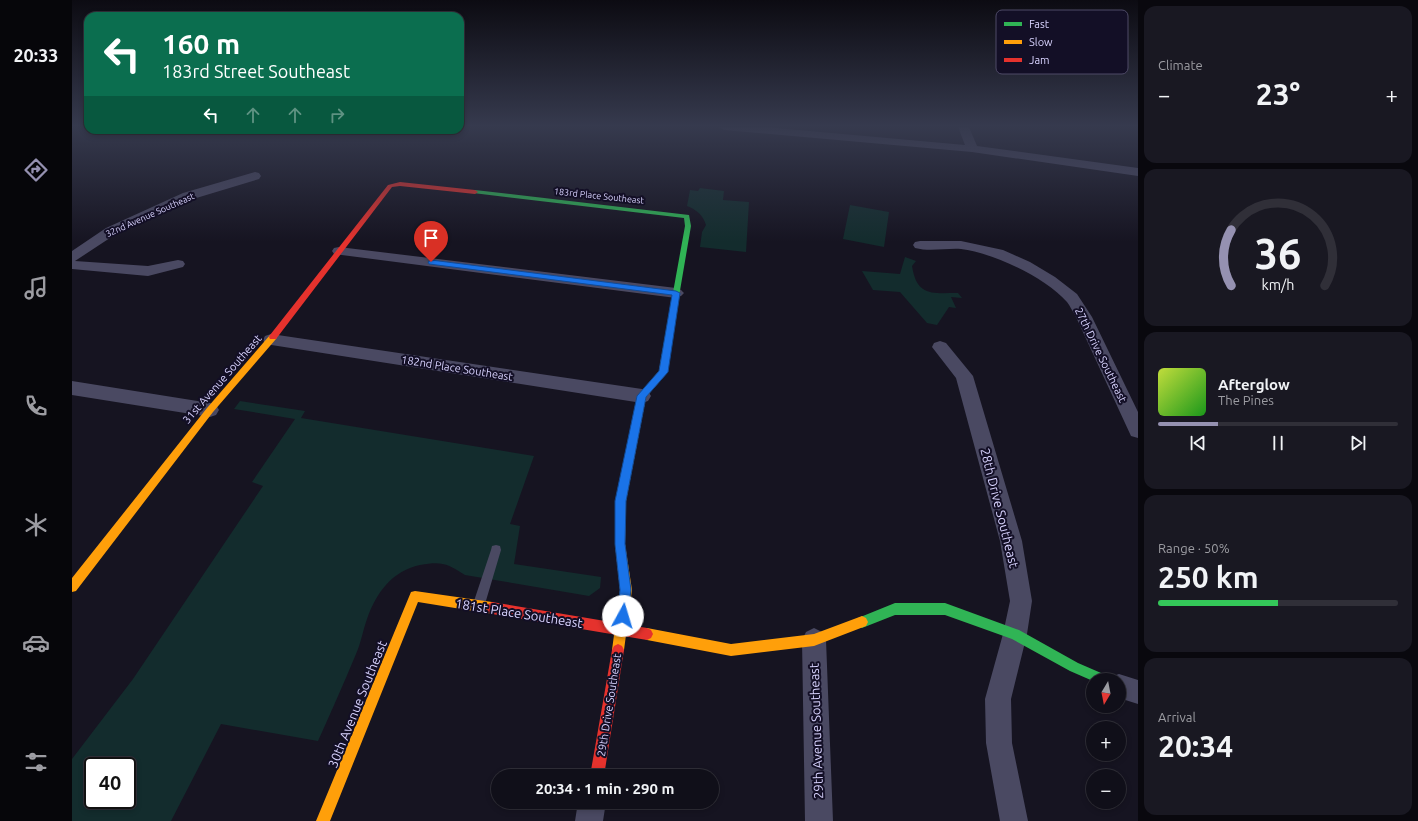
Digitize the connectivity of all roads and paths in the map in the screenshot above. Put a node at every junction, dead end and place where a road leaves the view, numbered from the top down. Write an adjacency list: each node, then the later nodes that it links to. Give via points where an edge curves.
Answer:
1 (1090, 165): 2 (street)
2 (1138, 172)
3 (255, 176): 8 (street, 32nd Avenue Southeast, via 188,196 111,230)
4 (390, 186): 5 (street, 183rd Place Southeast, via 407,185); 7 (street, 31st Avenue Southeast)
5 (687, 216): 11 (street, 29th Drive Southeast, via 688,226)
6 (920, 245): 17 (street, 27th Drive Southeast, via 960,245 998,253 1050,280 1072,298 1084,316)
7 (339, 251): 11 (street); 12 (street, 31st Avenue Southeast)
8 (72, 257)
9 (178, 264): 10 (street, via 148,271)
10 (72, 265)
11 (676, 293): 15 (street, 29th Drive Southeast, via 663,372)
12 (271, 340): 15 (street, 182nd Place Southeast); 16 (street, 31st Avenue Southeast)
13 (940, 347): 23 (street, 28th Drive Southeast, via 964,376 1011,541 1021,601)
14 (72, 388): 16 (street)
15 (642, 396): 22 (street, 29th Drive Southeast, via 621,501 620,544 626,590)
16 (210, 410): 19 (street, 31st Avenue Southeast)
17 (1138, 432)
18 (496, 550): 21 (lane)
19 (72, 587)
20 (414, 596): 21 (street, 181st Place Southeast); 30 (street, 30th Avenue Southeast)
21 (478, 606): 22 (street, 181st Place Southeast)
22 (621, 629): 24 (street, 181st Place Southeast, via 731,650); 28 (street, 29th Drive Southeast)
23 (1015, 634): 24 (street, 181st Place Southeast, via 945,609 895,609); 25 (street, 181st Place Southeast); 33 (street, 28th Drive Southeast, via 998,699 999,743)
24 (814, 640): 32 (street, 29th Avenue Southeast)
25 (1088, 673)
26 (1126, 688): 27 (street)
27 (1138, 692)
28 (598, 769)
29 (591, 809): 31 (street)
30 (323, 821)
31 (589, 821)
32 (819, 821)
33 (1014, 821)

